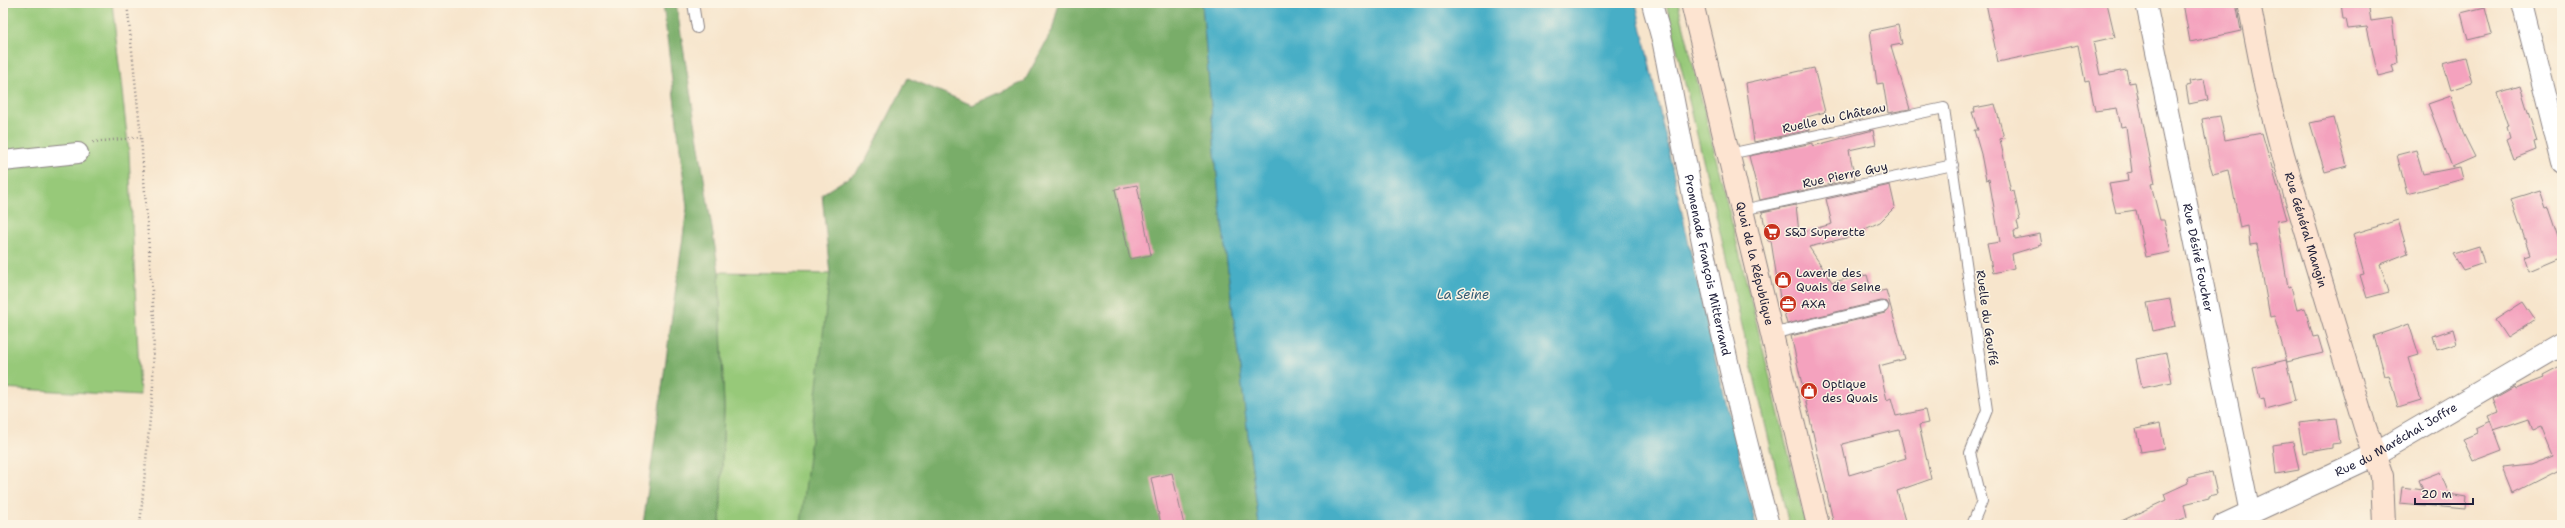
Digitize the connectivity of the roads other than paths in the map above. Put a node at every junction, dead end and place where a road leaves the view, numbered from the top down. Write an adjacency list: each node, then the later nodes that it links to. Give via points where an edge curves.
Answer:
1 (693, 3): 7 (lane)
2 (1652, 3): 20 (street, Promenade François Mitterrand, via 1662,40 1726,351)
3 (1692, 3): 10 (main road, Quai de la République)
4 (2146, 3): 19 (street, Rue Désiré Foucher)
5 (2248, 3): 18 (main road, Rue Général Mangin, via 2282,150)
6 (2522, 3): 12 (street)
7 (697, 28)
8 (1944, 108): 10 (lane, Ruelle du Château); 13 (lane, Ruelle du Gouffé)
9 (78, 153): 11 (street)
10 (1729, 154): 14 (main road, Quai de la République)
11 (3, 161)
12 (2562, 163)
13 (1953, 165): 14 (lane, Rue Pierre Guy); 22 (lane, Ruelle du Gouffé, via 1987,410 1970,453 1982,501)
14 (1742, 210): 16 (main road, Quai de la République)
15 (1883, 307): 16 (lane)
16 (1772, 334): 21 (main road, Quai de la République)
17 (2562, 344): 18 (street, Rue du Maréchal Joffre)
18 (2374, 454): 19 (street, Rue du Maréchal Joffre); 24 (main road, Rue Général Mangin, via 2382,476)
19 (2250, 513): 23 (street, Rue du Maréchal Joffre)
20 (1769, 525)
21 (1818, 525)
22 (1972, 525)
23 (2224, 525)
24 (2384, 525)

